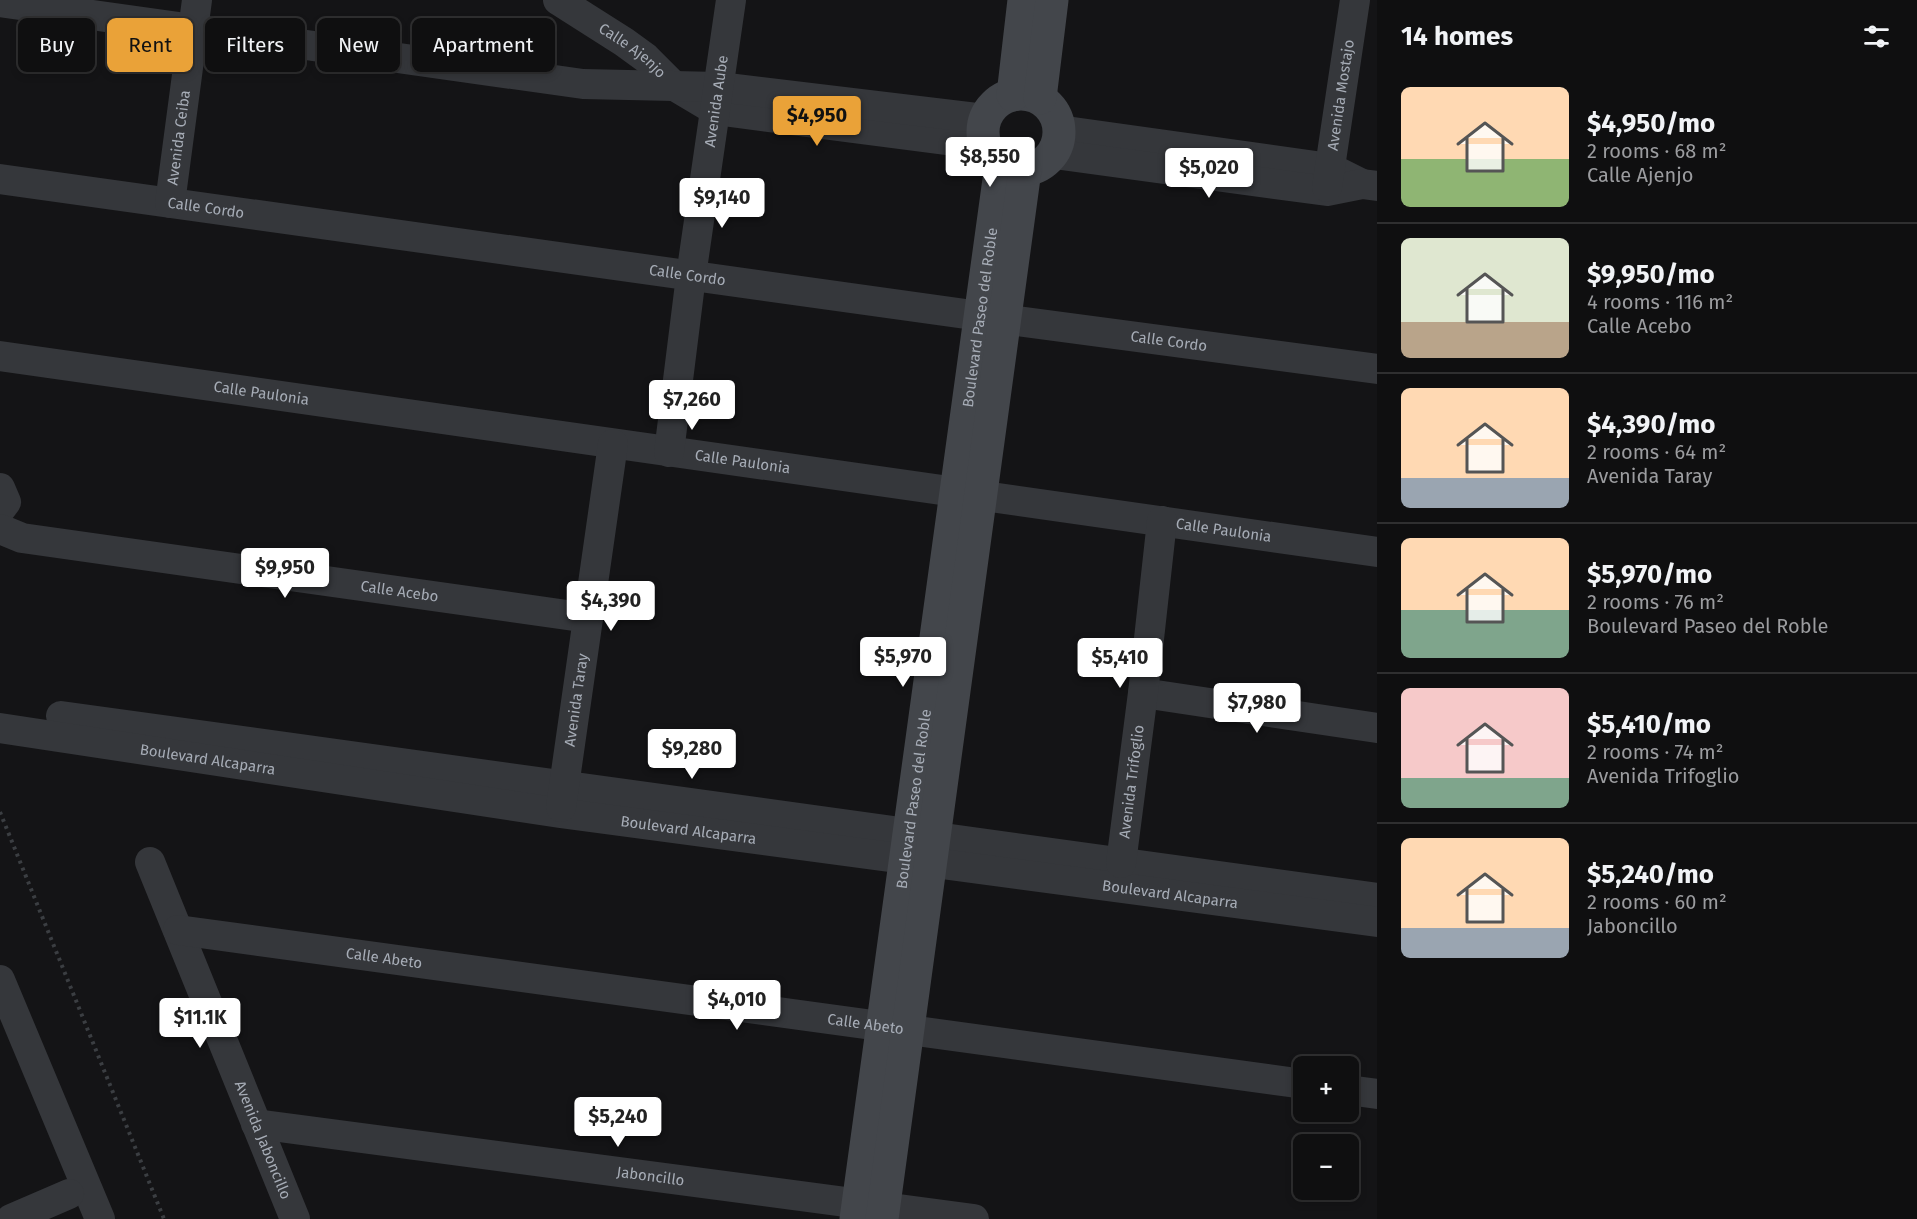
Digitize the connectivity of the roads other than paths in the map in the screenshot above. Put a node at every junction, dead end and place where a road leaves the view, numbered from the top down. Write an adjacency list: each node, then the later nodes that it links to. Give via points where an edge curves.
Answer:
1 (198, 0): 8 (street, Avenida Ceiba)
2 (558, 0): 9 (street, Calle Ajenjo, via 646,58)
3 (731, 0): 11 (street, Avenida Aube)
4 (1024, 0): 10 (street)
5 (1052, 0): 10 (street)
6 (1355, 0): 15 (street, Avenida Mostajo)
7 (0, 2): 8 (street)
8 (194, 29): 9 (street, via 583,84); 17 (street, Avenida Ceiba)
9 (673, 85): 11 (street, Calle Ajenjo)
10 (1027, 97): 12 (street, via 1055,114); 13 (street, via 1000,99 991,108)
11 (717, 98): 13 (street, Calle Ajenjo); 18 (street, Avenida Aube)
12 (1057, 142): 13 (street, via 1037,167); 15 (street)
13 (999, 150): 19 (street, Boulevard Paseo del Roble)
14 (0, 179): 17 (street, Calle Cordo)
15 (1329, 180): 16 (street)
16 (1369, 185)
17 (170, 203): 18 (street, Calle Cordo)
18 (691, 276): 19 (street, Calle Cordo); 23 (street, Avenida Aube)
19 (992, 318): 21 (street, Calle Cordo); 24 (street, Boulevard Paseo del Roble)
20 (0, 357): 22 (street, Calle Paulonia)
21 (1377, 369)
22 (613, 444): 23 (street, Calle Paulonia); 28 (street, Avenida Taray)
23 (669, 452): 24 (street, Calle Paulonia)
24 (968, 494): 26 (street, Calle Paulonia); 34 (street, Boulevard Paseo del Roble)
25 (1, 507): 28 (street, Calle Acebo, via 22,538)
26 (1162, 522): 27 (street, Calle Paulonia); 29 (street, Avenida Trifoglio)
27 (1377, 552)
28 (588, 618): 33 (street, Avenida Taray)
29 (1143, 693): 32 (street); 36 (street, Avenida Trifoglio)
30 (0, 707): 33 (street, Boulevard Alcaparra)
31 (0, 728): 33 (street, Boulevard Alcaparra)
32 (1377, 728)
33 (562, 799): 34 (street, Boulevard Alcaparra)
34 (920, 848): 36 (street, Boulevard Alcaparra); 38 (street, Boulevard Alcaparra); 41 (street, Boulevard Paseo del Roble)
35 (150, 862): 39 (street, Avenida Jaboncillo)
36 (1121, 863): 37 (street, Boulevard Alcaparra)
37 (1377, 898)
38 (1377, 922)
39 (178, 930): 41 (street, Calle Abeto); 45 (street, Avenida Jaboncillo)
40 (0, 980): 49 (street)
41 (895, 1028): 42 (street, Calle Abeto); 47 (street, Boulevard Paseo del Roble)
42 (1293, 1082)
43 (1359, 1092): 44 (street)
44 (1377, 1094)
45 (256, 1124): 47 (street, Jaboncillo); 50 (street, Avenida Jaboncillo)
46 (69, 1194): 48 (street)
47 (870, 1212): 51 (street, Jaboncillo)
48 (11, 1219)
49 (100, 1219)
50 (295, 1219)
51 (974, 1219)

